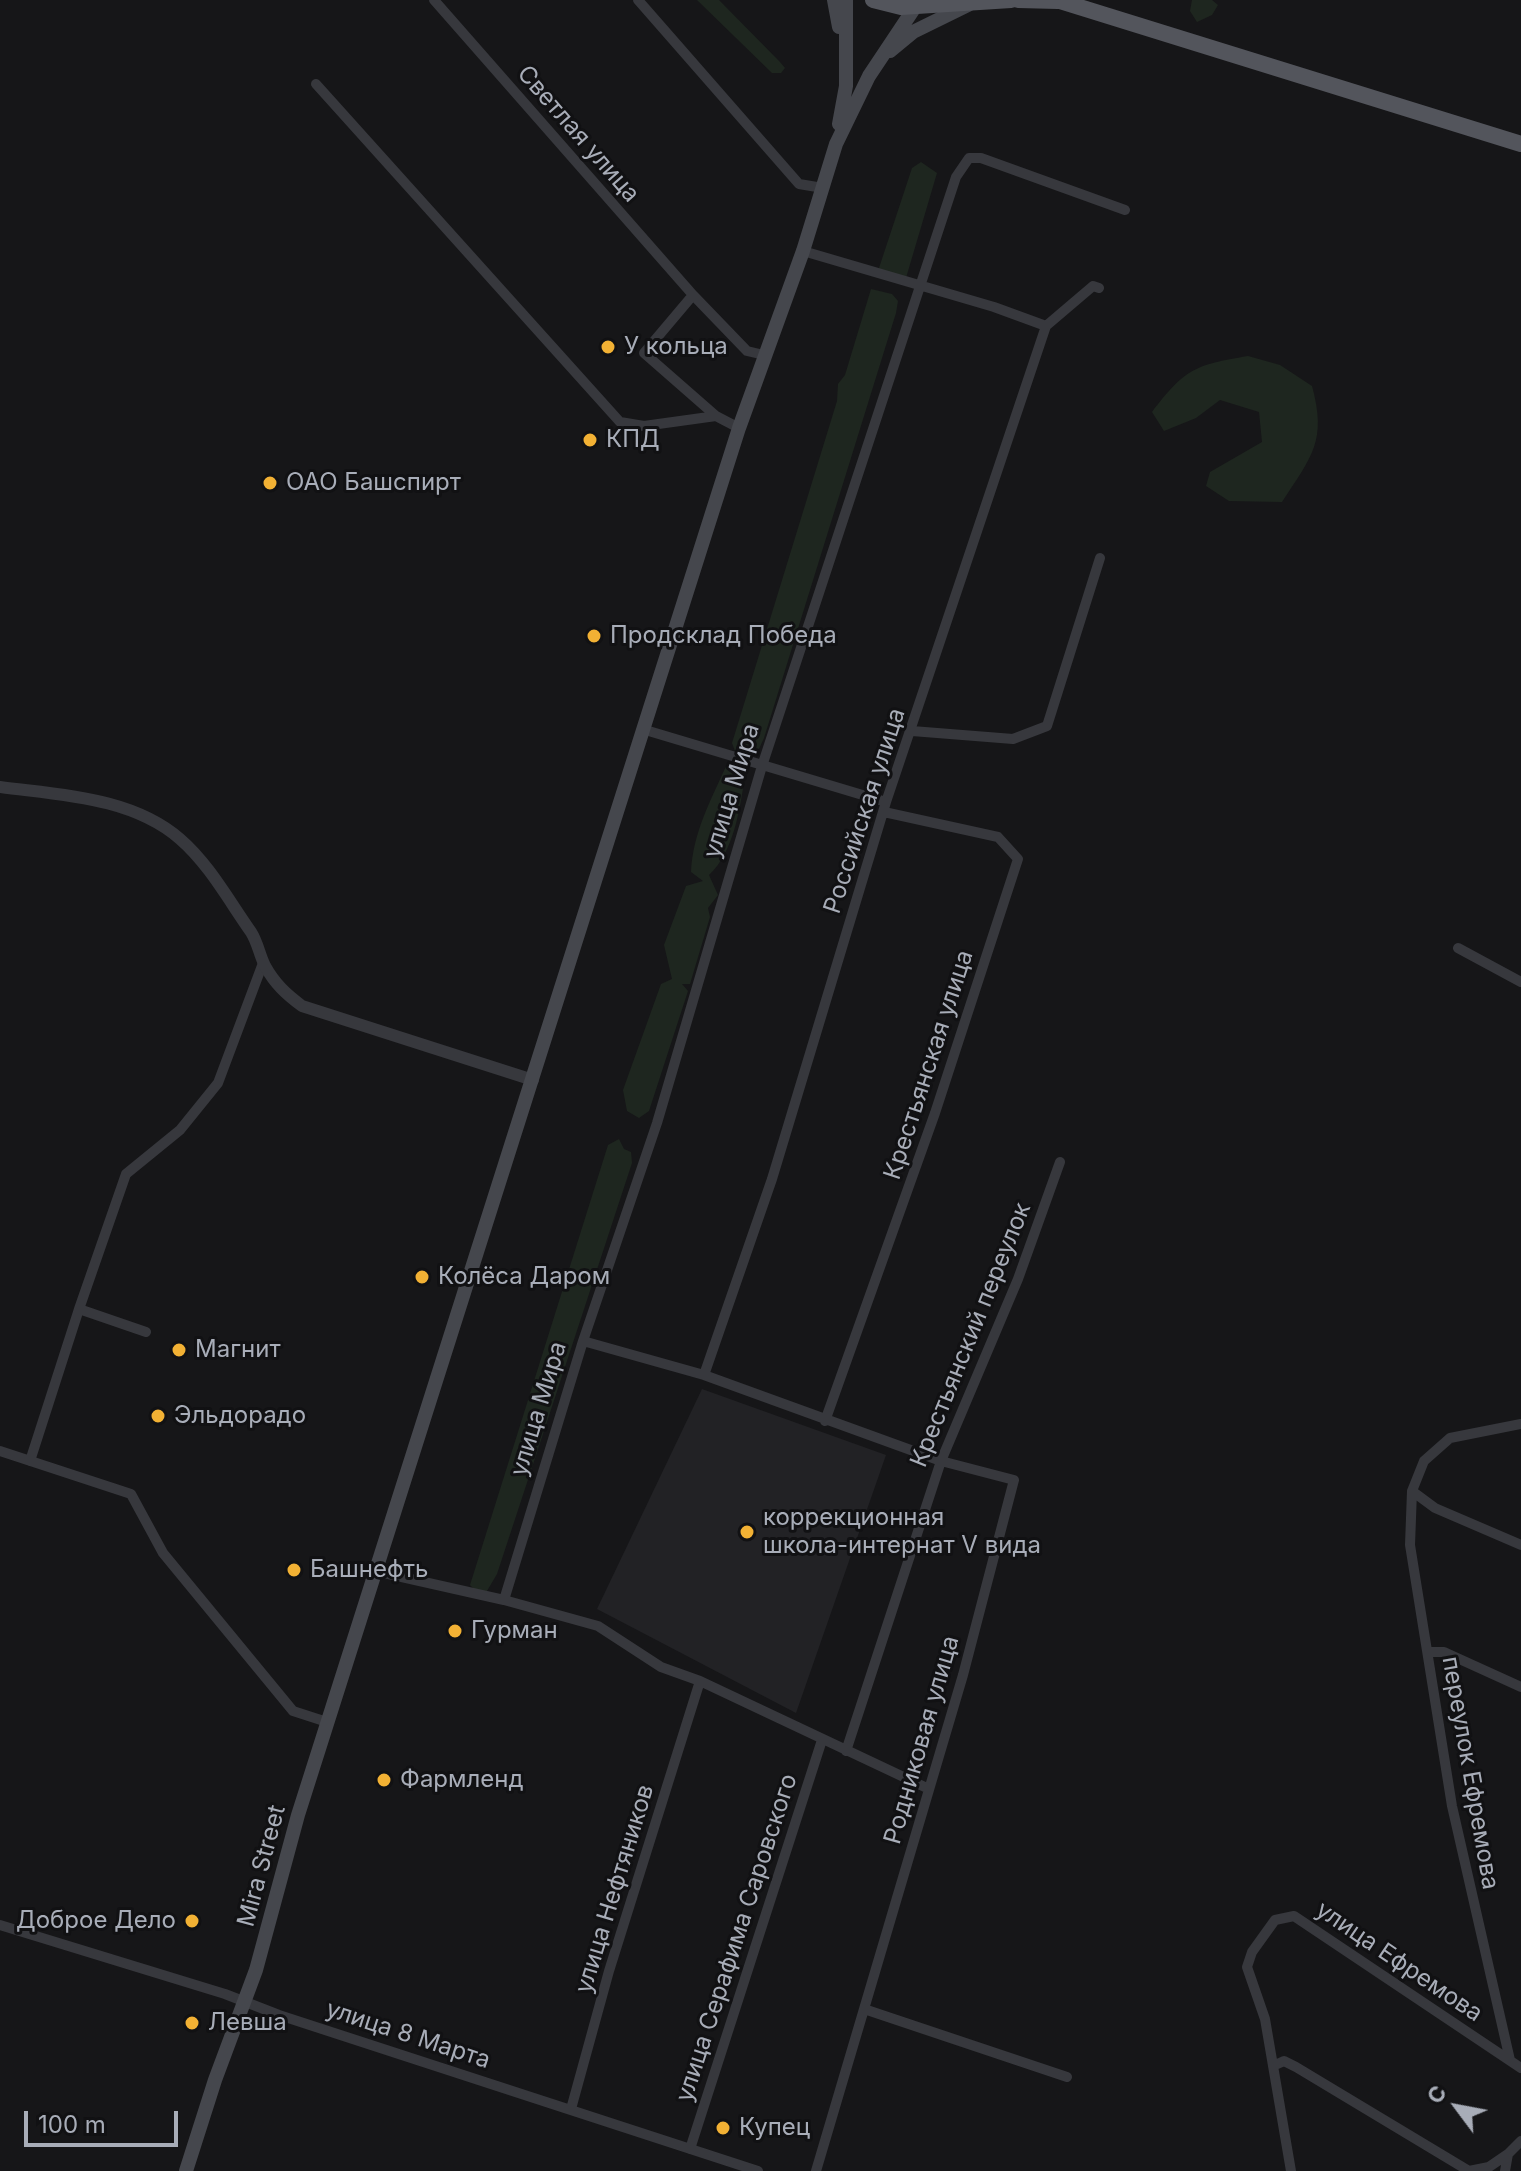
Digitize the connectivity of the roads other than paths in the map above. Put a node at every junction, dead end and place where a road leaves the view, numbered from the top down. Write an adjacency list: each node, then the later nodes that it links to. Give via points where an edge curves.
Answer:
1 (434, 0): 21 (street, Светлая улица)
2 (638, 0): 16 (street, via 799,184)
3 (834, 0): 11 (main road)
4 (846, 0): 11 (main road)
5 (873, 0): 9 (main road, via 901,7)
6 (1011, 0): 10 (main road)
7 (1018, 0): 8 (main road)
8 (1058, 0): 15 (main road)
9 (920, 2): 10 (main road); 12 (main road)
10 (972, 4): 12 (main road, via 913,32)
11 (846, 72): 14 (main road)
12 (869, 76): 14 (main road)
13 (316, 84): 24 (street, via 620,422 644,426)
14 (836, 144): 16 (main road)
15 (1521, 144)
16 (823, 188): 18 (main road)
17 (1125, 210): 19 (street, улица Мира, via 989,160 969,158 956,177)
18 (803, 251): 19 (street); 23 (main road)
19 (920, 287): 22 (street); 29 (street, улица Мира)
20 (1099, 288): 22 (street, via 1093,286)
21 (693, 295): 23 (street, Светлая улица, via 747,351); 24 (street, via 644,353)
22 (1046, 326): 28 (street, Российская улица)
23 (764, 355): 25 (main road)
24 (716, 416): 25 (street)
25 (739, 428): 27 (main road)
26 (1100, 558): 28 (street, via 1047,726 1013,739)
27 (642, 729): 29 (street); 35 (main road)
28 (912, 731): 31 (street, Российская улица)
29 (762, 766): 31 (street); 39 (street, улица Мира, via 657,1123)
30 (0, 787): 33 (street, via 116,805 152,820 200,860 259,945)
31 (885, 807): 40 (street, Российская улица, via 772,1179); 41 (street, Крестьянская улица, via 998,837 1018,859)
32 (1458, 948): 34 (street)
33 (263, 963): 35 (street, via 280,989 302,1006); 37 (street, via 218,1083 180,1130 126,1174)
34 (1521, 982)
35 (533, 1080): 48 (main road)
36 (1060, 1162): 45 (street, Крестьянский переулок, via 1018,1279)
37 (79, 1309): 38 (street); 44 (street)
38 (146, 1332)
39 (583, 1341): 40 (street); 49 (street, улица Мира)
40 (704, 1375): 41 (street)
41 (825, 1421): 45 (street)
42 (1521, 1424): 46 (street, via 1450,1438 1424,1461)
43 (0, 1451): 44 (street)
44 (30, 1461): 53 (street, via 131,1494 163,1553 293,1711)
45 (941, 1461): 55 (street, Крестьянский переулок); 56 (street, Родниковая улица, via 1014,1480)
46 (1412, 1491): 47 (street, via 1435,1508); 50 (street, переулок Ефремова, via 1410,1545)
47 (1521, 1545)
48 (375, 1571): 49 (street); 53 (main road, Mira Street)
49 (504, 1600): 51 (street, via 598,1626 661,1667)
50 (1429, 1652): 52 (street, via 1444,1652); 60 (street, переулок Ефремова, via 1452,1806)
51 (700, 1681): 54 (street); 64 (street, улица Нефтяников)
52 (1521, 1687)
53 (327, 1722): 58 (main road, Mira Street)
54 (822, 1740): 55 (street); 66 (street, улица Серафима Саровского)
55 (846, 1751): 56 (street)
56 (929, 1789): 59 (street, Родниковая улица)
57 (0, 1925): 58 (street, улица 8 Марта)
58 (245, 2001): 64 (street, улица 8 Марта); 68 (main road, Mira Street)
59 (864, 2009): 63 (street); 70 (street, Родниковая улица)
60 (1510, 2060): 61 (street, улица Ефремова, via 1294,1916 1275,1920 1247,1967 1265,2019); 62 (street, улица Ефремова)
61 (1273, 2066): 71 (street); 72 (street, via 1284,2061 1296,2067)
62 (1521, 2068)
63 (1067, 2077)
64 (571, 2109): 66 (street, улица 8 Марта)
65 (1521, 2141): 67 (street)
66 (690, 2149): 69 (street, улица 8 Марта)
67 (1508, 2154): 72 (street, via 1489,2167); 73 (street)
68 (186, 2171)
69 (758, 2171)
70 (816, 2171)
71 (1291, 2171)
72 (1469, 2171)
73 (1505, 2171)

